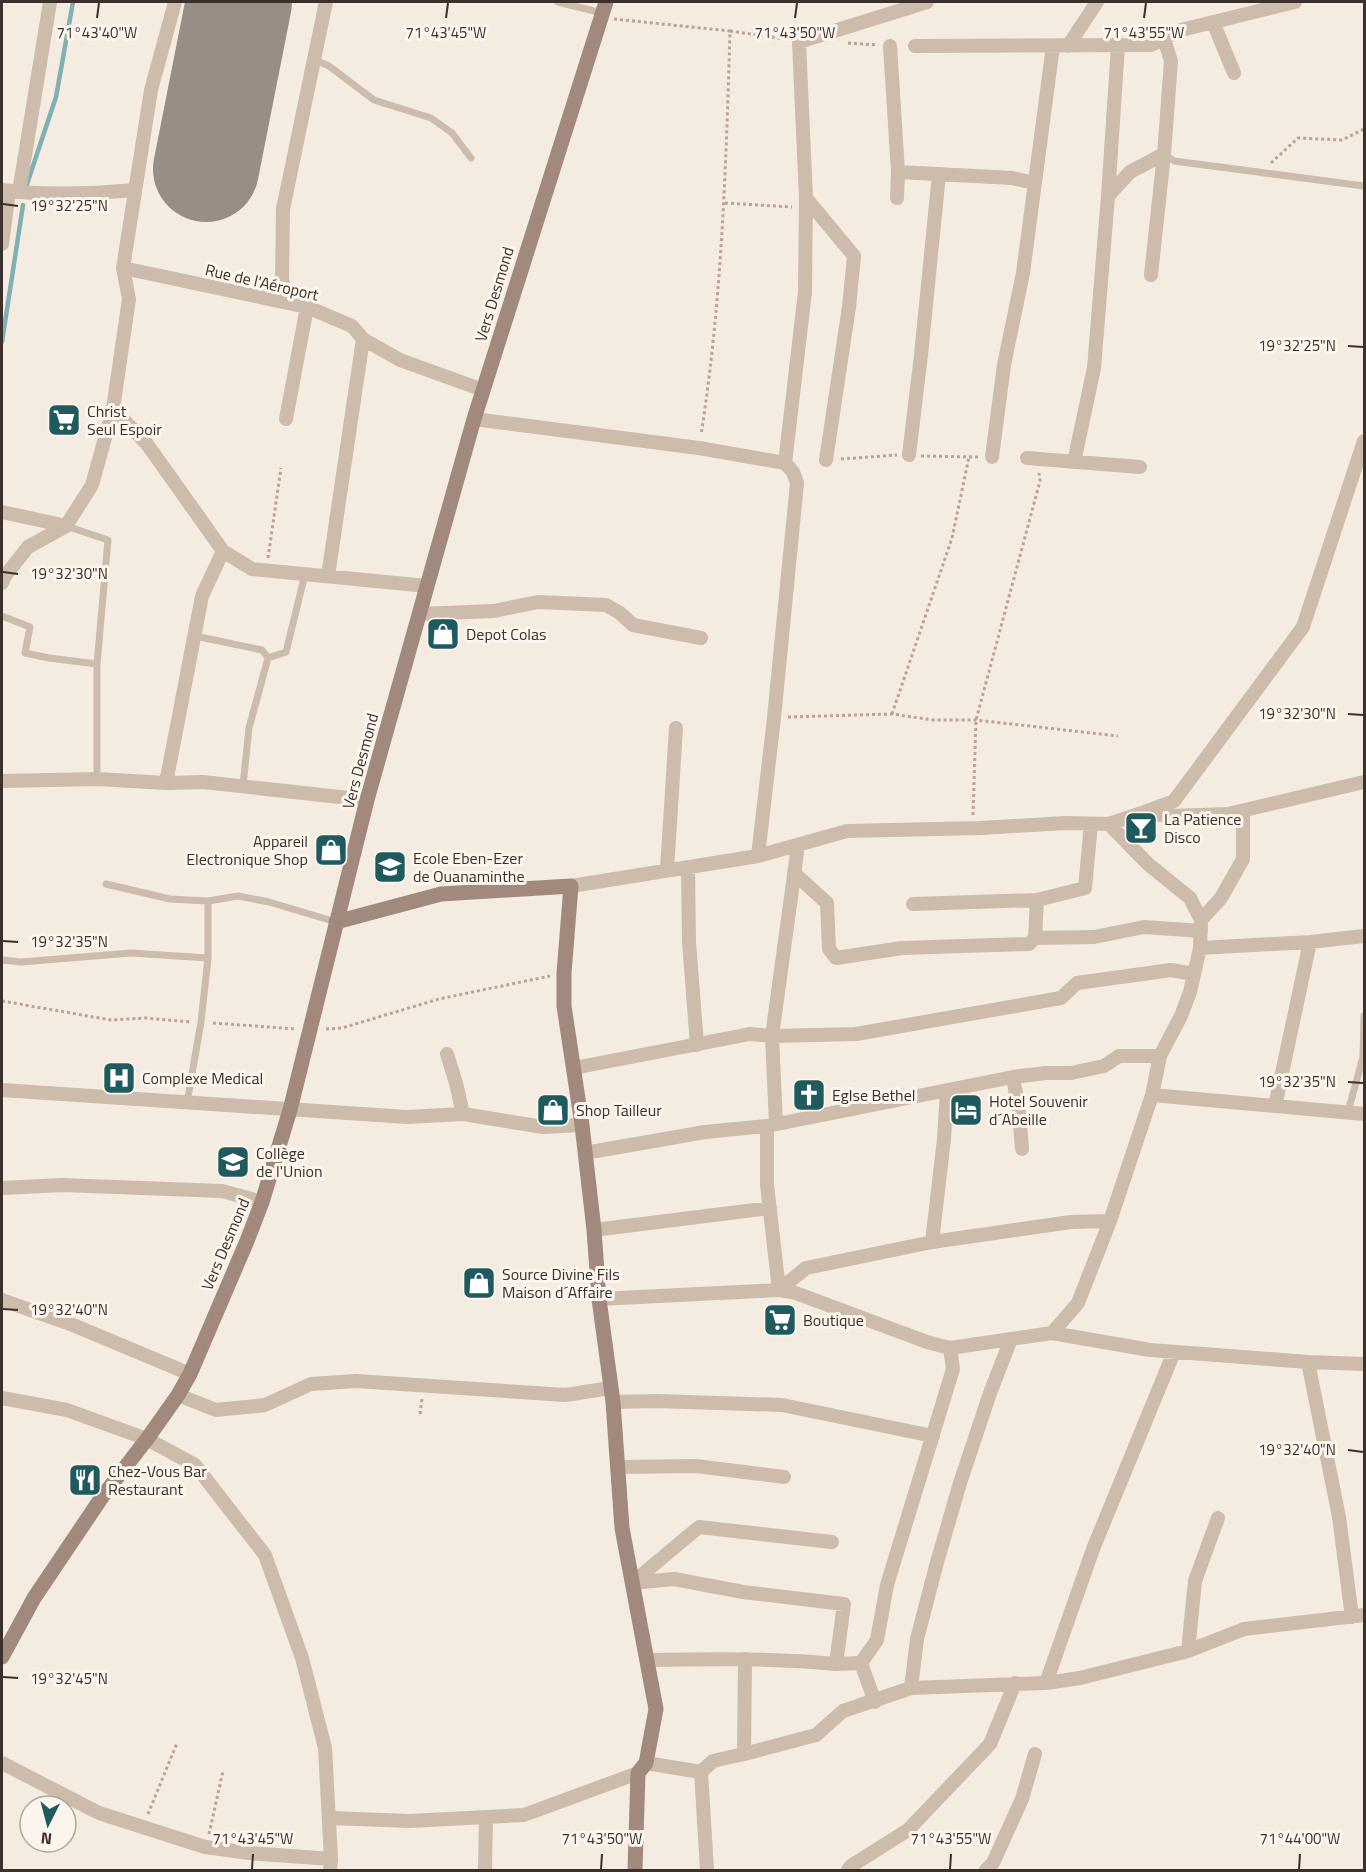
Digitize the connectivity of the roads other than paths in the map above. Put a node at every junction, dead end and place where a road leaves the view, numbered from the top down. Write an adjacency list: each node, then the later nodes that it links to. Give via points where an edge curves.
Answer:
1 (50, 2): 25 (street)
2 (175, 2): 24 (street, via 151,90)
3 (326, 2): 16 (street)
4 (558, 2): 8 (lane)
5 (927, 2): 28 (street, via 799,42)
6 (1097, 2): 14 (street)
7 (1295, 2): 9 (street)
8 (603, 11): 35 (main road, Vers Desmond)
9 (1213, 22): 10 (street); 17 (street)
10 (1164, 39): 15 (street, via 1151,45); 18 (street, via 1171,61)
11 (890, 46): 20 (street)
12 (915, 46): 13 (street)
13 (1053, 46): 14 (street); 22 (street)
14 (1068, 46): 15 (street)
15 (1118, 46): 26 (street)
16 (315, 60): 19 (lane, via 374,100 431,118 452,133); 32 (street, via 283,209 282,279)
17 (1234, 73)
18 (1164, 154): 23 (lane, via 1174,161); 26 (street, via 1130,172); 31 (street)
19 (471, 158)
20 (898, 172): 21 (street); 27 (street)
21 (939, 174): 22 (street); 40 (street)
22 (1034, 183): 41 (street)
23 (1365, 186)
24 (135, 190): 25 (street, via 94,194); 30 (street)
25 (10, 191): 29 (street)
26 (1108, 196): 44 (street, via 1094,368)
27 (897, 198)
28 (806, 203): 43 (street, via 854,256); 45 (street, via 805,292)
29 (2, 244)
30 (123, 268): 32 (street, Rue de l'Aéroport); 36 (street, via 129,299)
31 (1151, 275)
32 (287, 303): 33 (street, Rue de l'Aéroport)
33 (307, 307): 34 (street, Rue de l'Aéroport, via 352,326); 37 (street)
34 (363, 339): 35 (street, Rue de l'Aéroport, via 400,360); 51 (street)
35 (483, 390): 38 (main road, Vers Desmond)
36 (113, 409): 48 (street, via 92,485); 49 (street, via 147,444)
37 (286, 419)
38 (474, 419): 45 (street); 53 (main road, Vers Desmond)
39 (1365, 441): 68 (street, via 1303,627 1174,801)
40 (909, 455)
41 (992, 457)
42 (1027, 458): 44 (street)
43 (826, 460)
44 (1074, 462): 46 (street)
45 (785, 463): 72 (street, via 797,483)
46 (1140, 467)
47 (2, 512): 48 (street)
48 (66, 526): 52 (street, via 28,547); 59 (lane, via 108,540)
49 (223, 551): 50 (street, via 252,569); 56 (street, via 202,596)
50 (305, 574): 51 (street); 58 (lane, via 286,652)
51 (328, 576): 53 (street)
52 (2, 583)
53 (427, 586): 54 (main road, Vers Desmond)
54 (419, 614): 57 (street, via 494,611 538,602 606,605 633,625); 66 (main road, Vers Desmond)
55 (2, 616): 59 (lane, via 30,627 25,653)
56 (195, 636): 58 (lane, via 262,650); 64 (street)
57 (701, 638)
58 (268, 658): 65 (lane, via 249,728)
59 (97, 664): 61 (lane)
60 (676, 728): 74 (street)
61 (97, 779): 62 (street); 64 (street)
62 (2, 781)
63 (1365, 782): 67 (street)
64 (166, 783): 65 (street)
65 (243, 786): 66 (street)
66 (367, 800): 81 (main road, Vers Desmond)
67 (1243, 811): 68 (street, via 1171,816); 82 (street, via 1243,859)
68 (1142, 813): 70 (street)
69 (1091, 824): 70 (street); 71 (street, via 847,831); 78 (street, via 1085,888)
70 (1109, 824): 82 (street, via 1148,864 1190,898)
71 (798, 846): 72 (street); 75 (street)
72 (758, 856): 73 (street)
73 (688, 867): 74 (street); 92 (street)
74 (668, 870): 77 (street)
75 (795, 873): 84 (street, via 827,903 829,949 836,958 902,948 1029,944); 91 (street)
76 (106, 884): 79 (lane)
77 (570, 886): 81 (main road, via 441,894); 95 (main road, via 564,1006)
78 (1037, 900): 80 (street); 84 (street)
79 (208, 902): 81 (lane, via 238,896); 87 (lane)
80 (913, 903)
81 (336, 922): 102 (main road, Vers Desmond)
82 (1201, 926): 84 (street, via 1144,927 1094,937); 86 (street)
83 (1365, 936): 85 (street)
84 (1035, 938)
85 (1310, 942): 86 (street); 101 (street)
86 (1200, 948): 89 (street)
87 (208, 958): 88 (lane, via 131,953 21,962); 100 (lane)
88 (2, 960)
89 (1194, 974): 91 (street, via 1171,970 1077,983 1061,998 856,1034); 94 (street, via 1181,1016)
90 (1365, 1016): 103 (lane, via 1363,1057)
91 (772, 1036): 92 (street, via 750,1034); 107 (street)
92 (697, 1045): 95 (street)
93 (447, 1054): 104 (street)
94 (1160, 1056): 96 (street, via 1119,1056 1104,1066 1071,1073); 99 (street)
95 (574, 1068): 106 (main road)
96 (1013, 1077): 98 (street); 108 (street)
97 (2, 1090): 100 (street)
98 (947, 1090): 107 (street); 115 (street)
99 (1152, 1095): 101 (street); 113 (street)
100 (187, 1103): 102 (street)
101 (1275, 1106): 103 (street)
102 (290, 1110): 104 (street, via 407,1117); 111 (main road, Vers Desmond)
103 (1348, 1112): 105 (street)
104 (463, 1114): 106 (street, via 543,1127)
105 (1365, 1114)
106 (582, 1125): 109 (main road)
107 (771, 1125): 109 (street, via 705,1132); 112 (street, via 767,1185)
108 (1022, 1149)
109 (585, 1154): 114 (main road)
110 (2, 1188): 111 (street, via 62,1185 222,1191)
111 (262, 1202): 125 (main road, Vers Desmond)
112 (770, 1208): 114 (street); 116 (street)
113 (1110, 1221): 115 (street, via 1071,1222); 119 (street, via 1078,1303)
114 (594, 1230): 117 (main road)
115 (932, 1242): 116 (street, via 806,1268)
116 (779, 1290): 117 (street); 121 (street)
117 (599, 1299): 127 (main road)
118 (2, 1300): 125 (street)
119 (1052, 1333): 120 (street); 122 (street)
120 (1011, 1339): 121 (street); 145 (street, via 971,1449 936,1566 916,1639)
121 (950, 1348): 129 (street, via 953,1369)
122 (1174, 1352): 123 (street); 144 (street, via 1093,1549)
123 (1308, 1362): 124 (street); 136 (street)
124 (1365, 1364)
125 (190, 1374): 126 (main road, Vers Desmond)
126 (178, 1395): 127 (street, via 216,1410 265,1405 311,1384 356,1381); 130 (main road, Vers Desmond)
127 (612, 1395): 129 (street, via 657,1401 782,1406); 131 (main road)
128 (2, 1398): 130 (street, via 67,1410)
129 (933, 1436): 141 (street, via 887,1585 877,1640)
130 (147, 1439): 138 (main road, Vers Desmond, via 102,1497 34,1598); 152 (street, via 195,1466 265,1554 316,1706 325,1748)
131 (618, 1467): 132 (street, via 696,1466); 135 (main road, via 622,1528)
132 (784, 1477)
133 (1218, 1518): 137 (street, via 1196,1581)
134 (832, 1542): 135 (street, via 699,1527)
135 (632, 1583): 140 (main road); 142 (street, via 674,1579 844,1604)
136 (1358, 1616): 137 (street, via 1244,1629)
137 (1188, 1651): 144 (street)
138 (2, 1657)
139 (745, 1659): 140 (street); 142 (street); 147 (street)
140 (647, 1660): 150 (main road, via 656,1709)
141 (861, 1663): 142 (street); 146 (street)
142 (836, 1664)
143 (1015, 1683): 144 (street); 145 (street); 158 (street, via 990,1744 908,1830)
144 (1046, 1683)
145 (911, 1688): 146 (street)
146 (875, 1702): 147 (street, via 843,1711 816,1735)
147 (744, 1754): 151 (street, via 713,1761)
148 (1035, 1754): 159 (street, via 1022,1799 993,1863)
149 (2, 1763): 154 (street, via 99,1813 205,1847)
150 (642, 1768): 151 (street); 153 (street, via 524,1815); 156 (main road)
151 (701, 1772): 157 (street)
152 (330, 1818): 153 (street); 154 (street)
153 (486, 1818): 155 (street)
154 (331, 1865)
155 (485, 1870)
156 (635, 1870)
157 (707, 1870)
158 (848, 1870)
159 (986, 1870)

